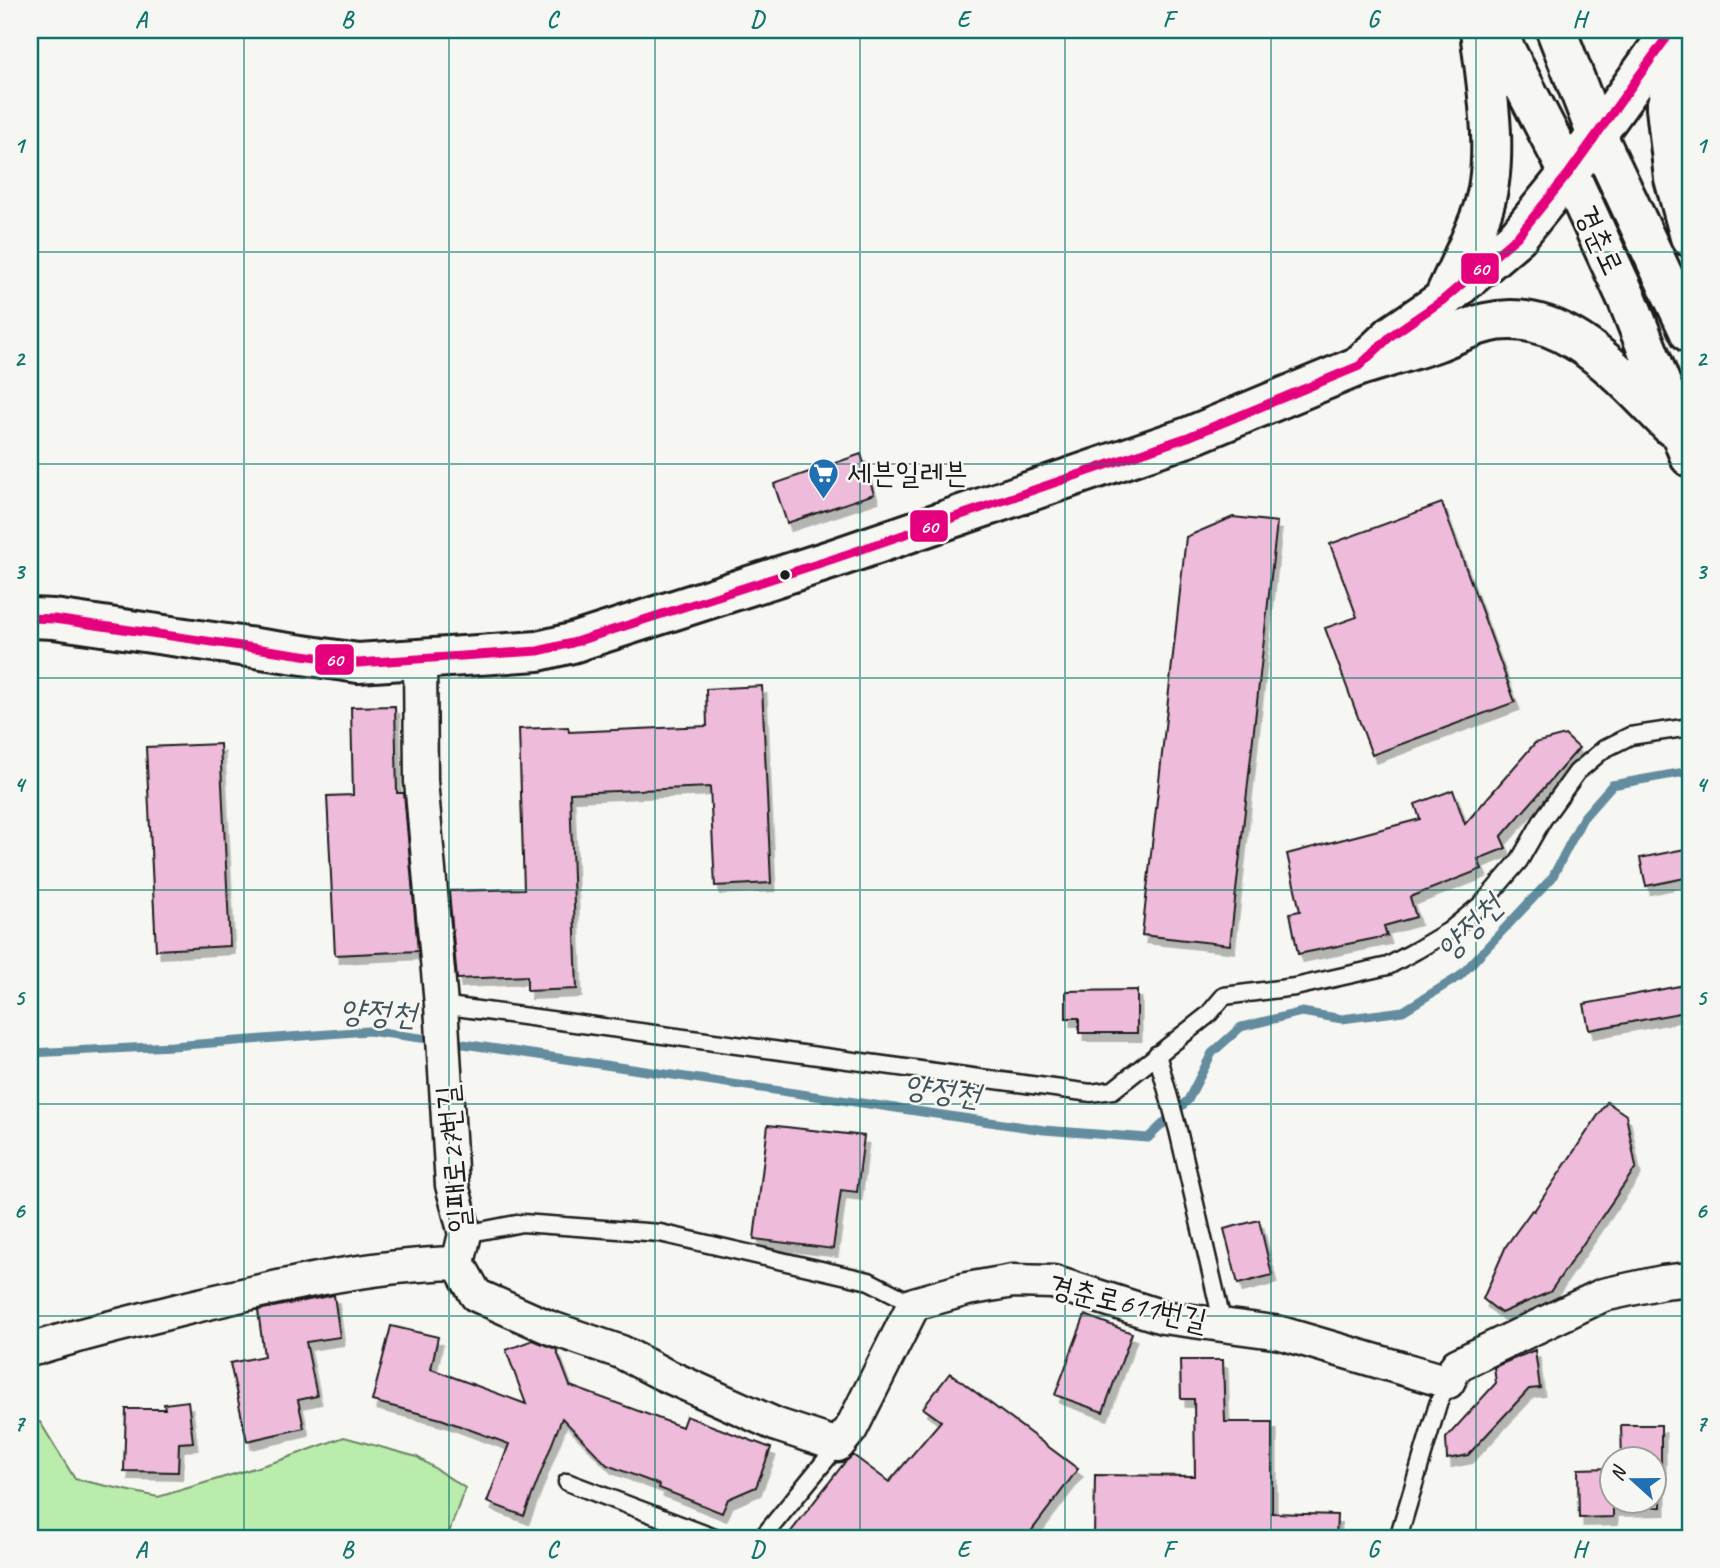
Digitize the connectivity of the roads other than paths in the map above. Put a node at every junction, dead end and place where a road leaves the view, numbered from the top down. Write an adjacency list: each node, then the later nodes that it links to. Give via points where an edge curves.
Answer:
1 (1480, 30): 9 (street, via 1491,160 1483,210)
2 (1495, 30): 7 (street, 경춘로)
3 (1556, 30): 6 (street, 경춘로)
4 (1672, 30): 6 (street)
5 (1684, 30): 8 (street, via 1666,108 1674,178)
6 (1596, 133): 7 (street); 10 (street, 경춘로)
7 (1569, 173): 9 (street, via 1518,236); 12 (street, 경춘로, via 1628,301)
8 (1690, 237)
9 (1443, 300): 11 (street, via 1392,335)
10 (1690, 333)
11 (1359, 366): 12 (street, via 1487,323 1531,320 1566,334 1603,360); 14 (street, via 1188,437 572,643 538,651)
12 (1686, 447)
13 (30, 618): 14 (street, via 358,663)
14 (420, 658): 16 (street, 일패로27번길, via 421,781)
15 (1690, 727): 17 (lane, via 1630,736 1604,749 1577,772 1519,861 1482,904 1449,931 1388,967 1295,987 1224,996)
16 (442, 1011): 17 (lane, via 1091,1093 1113,1090); 18 (street, 일패로27번길, via 452,1185)
17 (1158, 1060): 21 (lane)
18 (461, 1249): 20 (lane, via 522,1223 660,1233 869,1281); 22 (street, 일패로27번길, via 420,1264 250,1293); 24 (street, via 476,1295 621,1352 778,1425)
19 (1690, 1279): 23 (street, via 1602,1295 1457,1365)
20 (914, 1304): 21 (street, 경춘로611번길, via 1013,1281 1052,1282 1163,1317); 24 (street, via 851,1429)
21 (1223, 1325): 23 (street, 경춘로611번길, via 1281,1333)
22 (30, 1350)
23 (1448, 1382): 28 (lane)
24 (838, 1445): 27 (lane)
25 (567, 1482): 26 (lane)
26 (715, 1538)
27 (762, 1538)
28 (1398, 1538)

